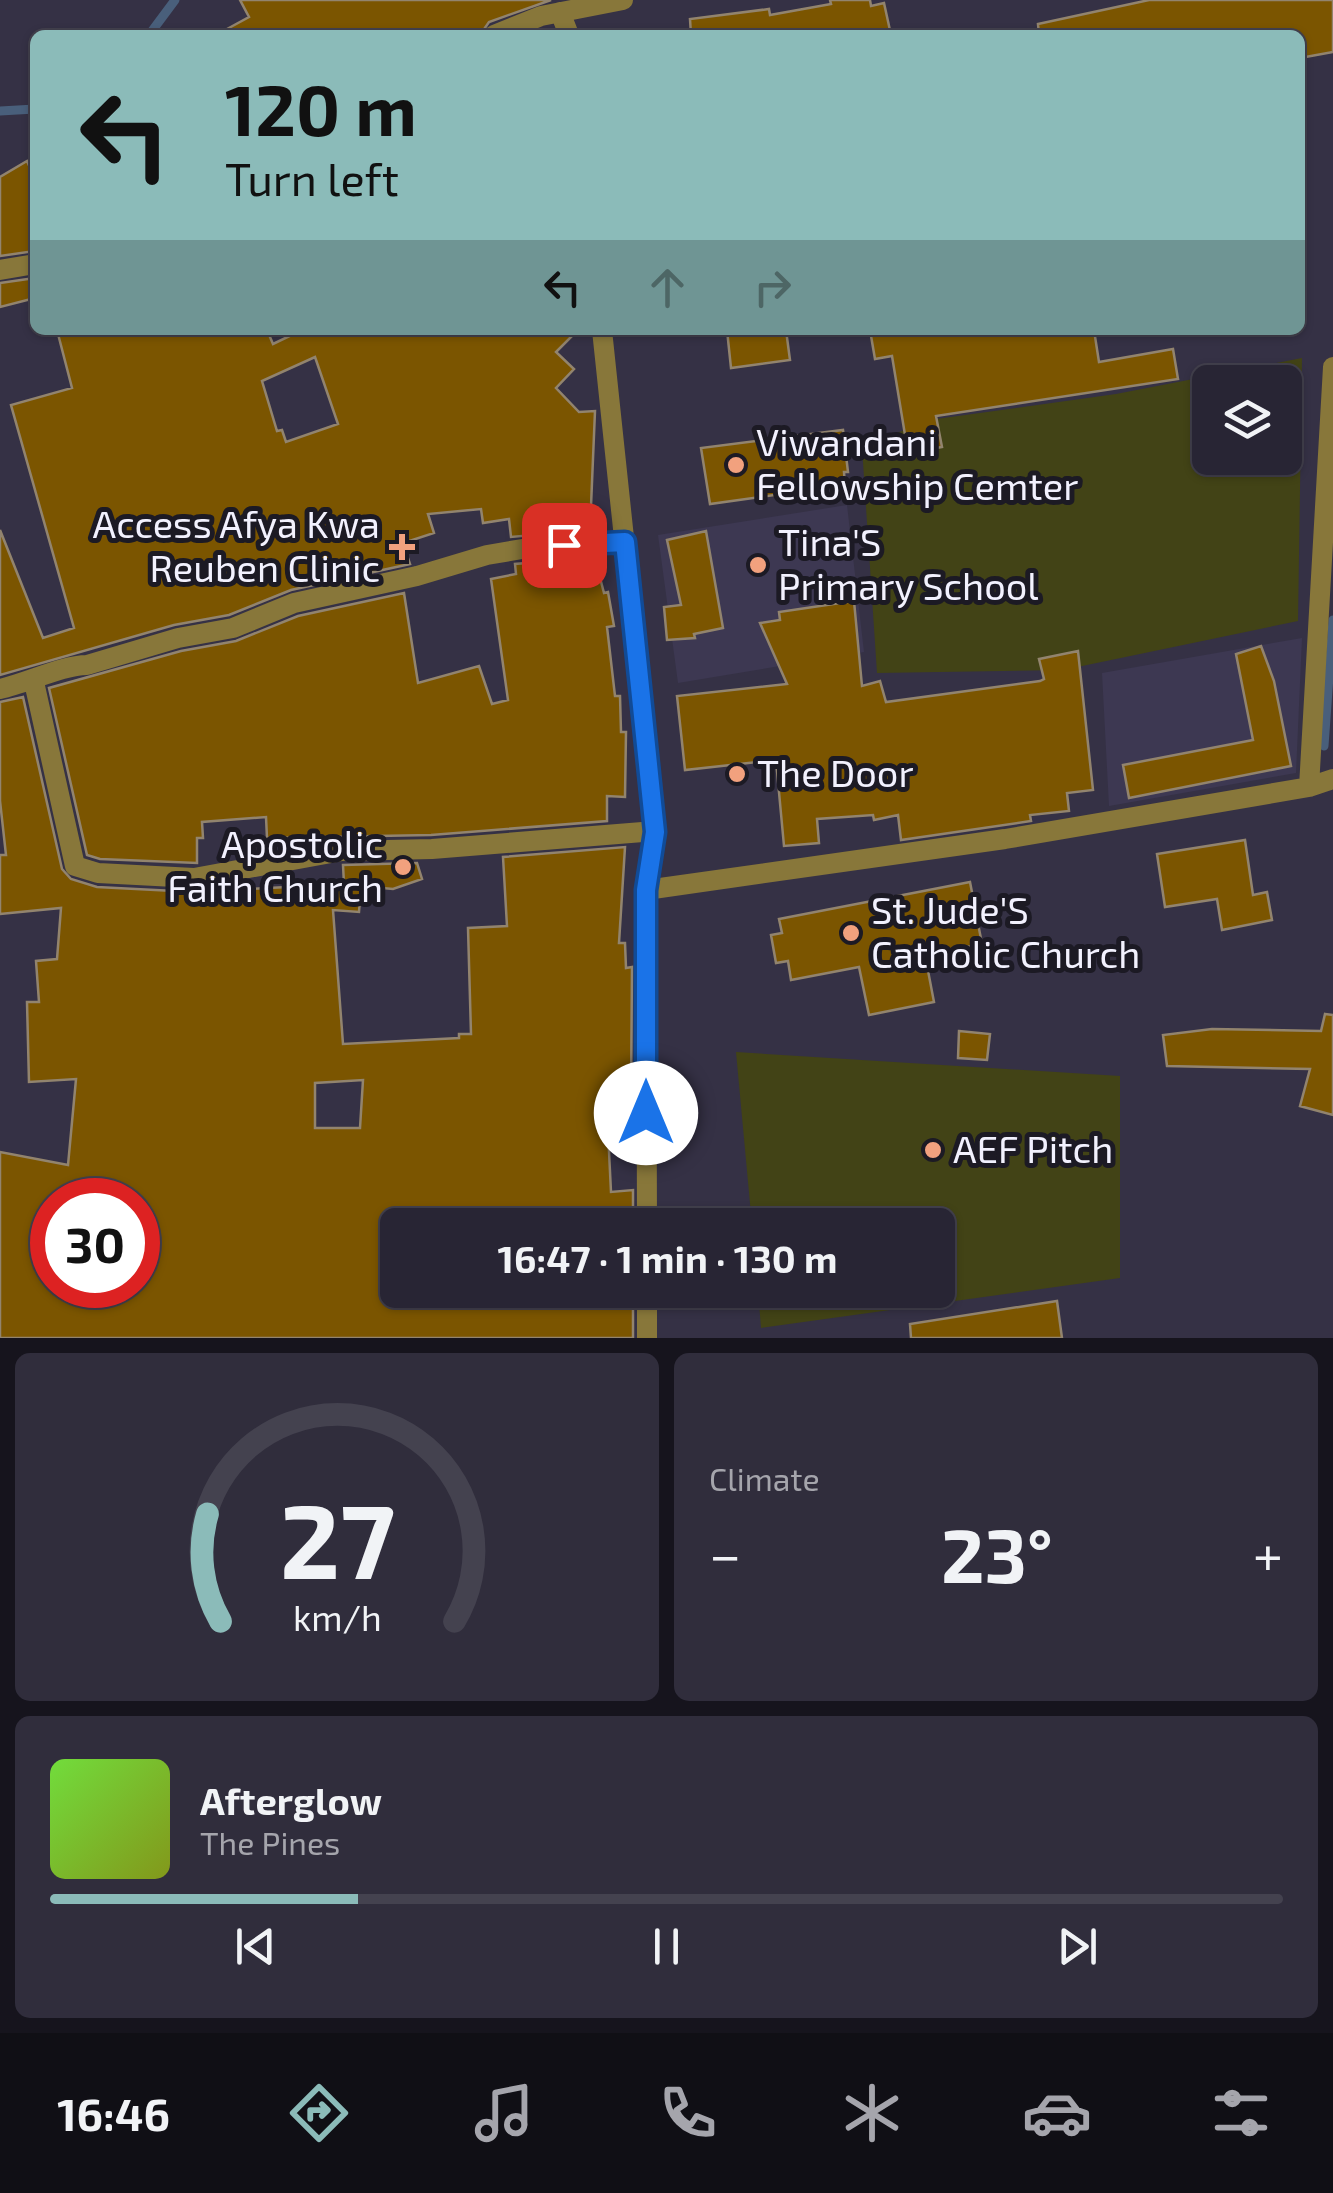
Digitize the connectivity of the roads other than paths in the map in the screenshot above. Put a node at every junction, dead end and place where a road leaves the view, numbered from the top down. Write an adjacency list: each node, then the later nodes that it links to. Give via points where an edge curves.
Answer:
1 (622, 0): 2 (street)
2 (560, 12): 3 (street); 4 (street)
3 (508, 30)
4 (567, 30)
5 (30, 265): 6 (street)
6 (0, 270)
7 (602, 335): 9 (street)
8 (1333, 367): 13 (street)
9 (625, 542): 10 (street, via 487,554 294,603 233,628 74,665); 14 (street)
10 (34, 682): 11 (street); 14 (street, via 75,866 98,872 194,878 342,852)
11 (0, 689)
12 (1333, 779): 13 (street)
13 (1309, 788): 15 (street)
14 (655, 832): 15 (street)
15 (646, 890): 16 (street)
16 (647, 1208)
17 (647, 1308): 18 (street)
18 (646, 1338)

